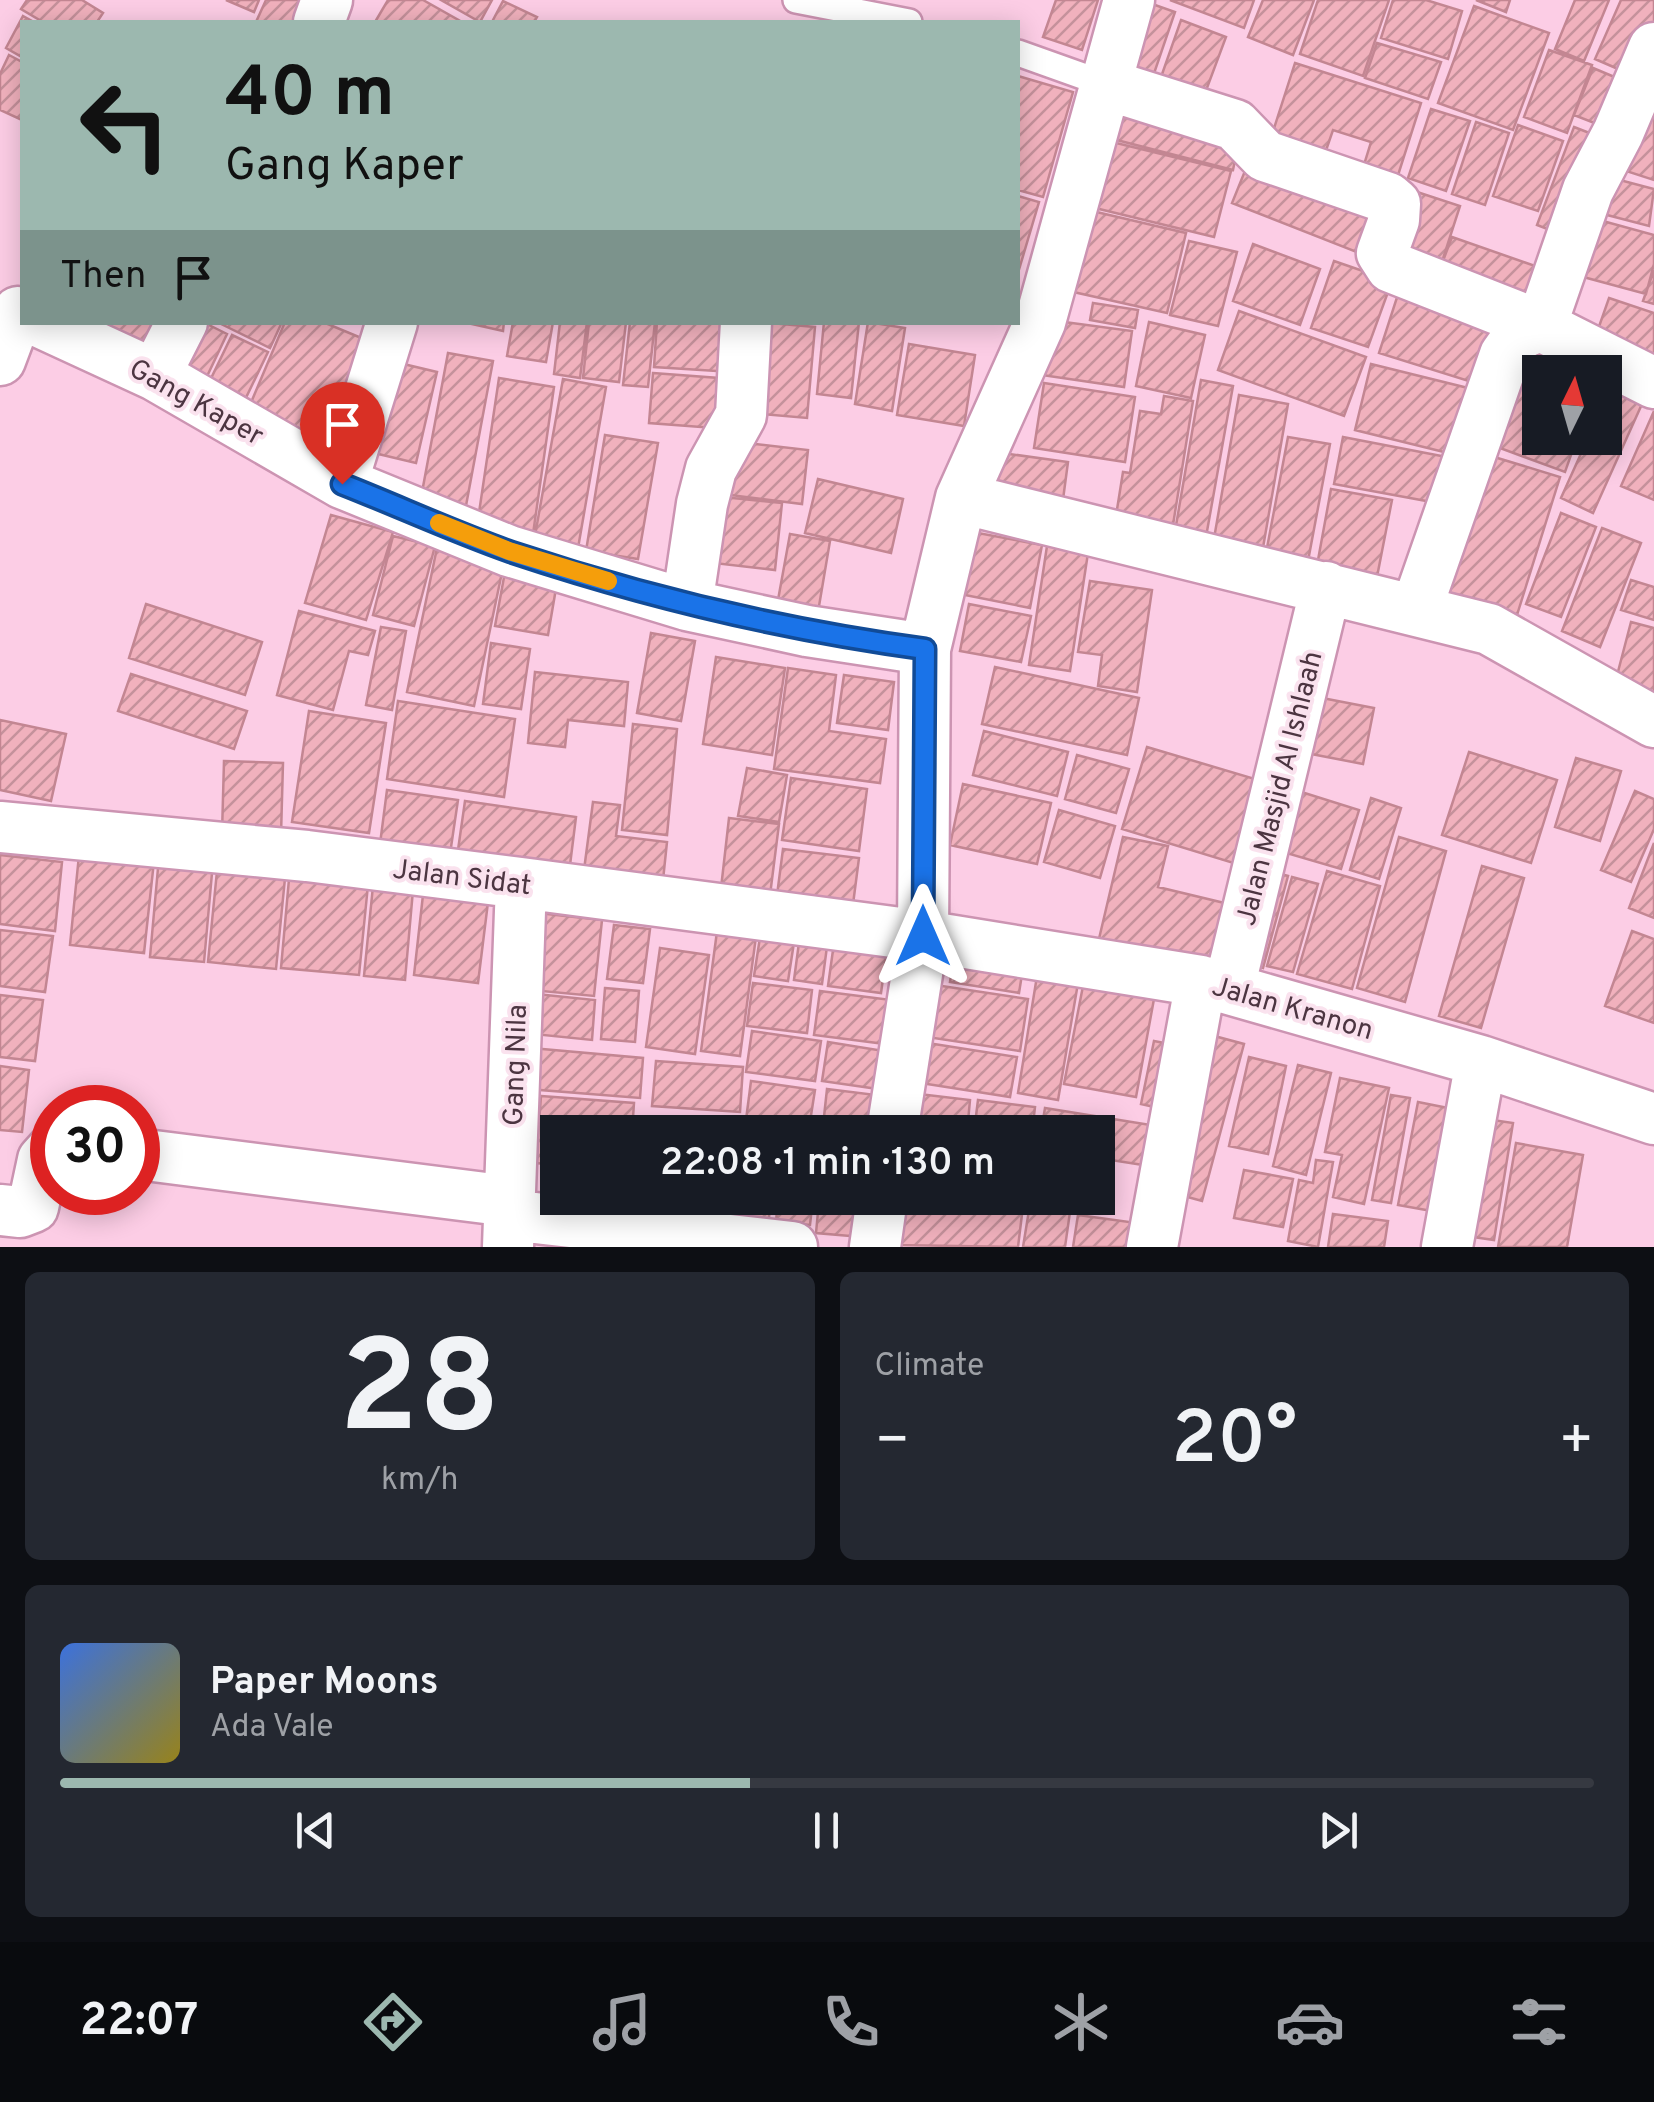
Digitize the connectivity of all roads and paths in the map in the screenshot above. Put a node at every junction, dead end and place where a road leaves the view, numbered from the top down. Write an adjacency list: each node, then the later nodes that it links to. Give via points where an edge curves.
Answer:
1 (796, 0): 3 (lane)
2 (1130, 0): 6 (street)
3 (898, 20)
4 (1654, 48): 12 (street, via 1588,190)
5 (1020, 55): 6 (lane)
6 (1105, 84): 12 (street, via 1235,125 1266,156 1388,198 1395,204 1394,220 1382,253 1390,267); 17 (street, via 1040,322)
7 (20, 313): 13 (street)
8 (46, 325): 14 (street, Gang Kaper)
9 (180, 325): 14 (street)
10 (391, 325): 16 (street)
11 (746, 325): 19 (street, via 741,414 711,469)
12 (1541, 326): 15 (street); 20 (street, via 1520,334 1505,355)
13 (0, 360)
14 (155, 375): 16 (street, Gang Kaper)
15 (1654, 383)
16 (342, 484): 19 (street, Gang Kaper, via 509,551)
17 (961, 498): 18 (street); 21 (street)
18 (1326, 588): 20 (street); 26 (street, Jalan Masjid Al Ishlaah)
19 (688, 605): 21 (street, Gang Kaper)
20 (1416, 610): 22 (street, via 1489,630)
21 (925, 649): 25 (street)
22 (1654, 722)
23 (0, 827): 24 (street, Jalan Sidat)
24 (522, 883): 25 (street, Jalan Sidat); 34 (street, Gang Nila)
25 (923, 936): 26 (street, Jalan Kranon); 28 (street)
26 (1215, 984): 27 (street, Jalan Kranon); 37 (street, Jalan Masjid Al Ishlaah)
27 (1480, 1061): 29 (street, Jalan Kranon); 38 (street)
28 (895, 1115)
29 (1654, 1119)
30 (160, 1158): 34 (street)
31 (30, 1209): 32 (street)
32 (0, 1210)
33 (880, 1215): 36 (street)
34 (508, 1221): 35 (street)
35 (792, 1247)
36 (875, 1247)
37 (1152, 1247)
38 (1447, 1247)

